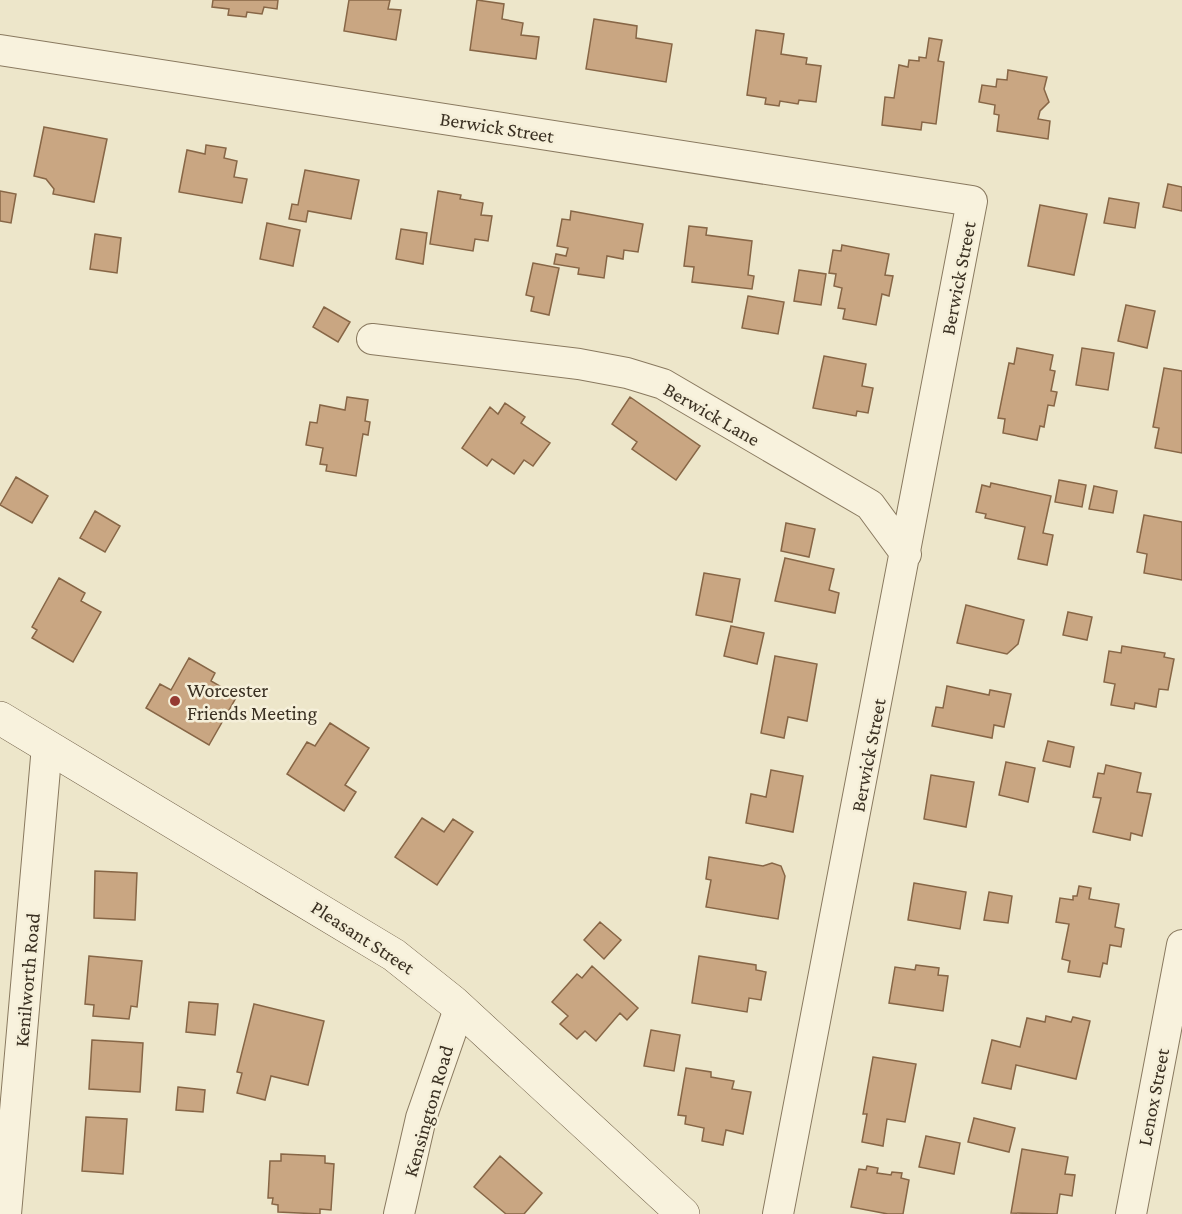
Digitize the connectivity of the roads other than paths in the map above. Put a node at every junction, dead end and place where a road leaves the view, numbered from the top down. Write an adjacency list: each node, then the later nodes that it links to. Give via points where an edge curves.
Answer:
1 (0, 50): 3 (street, Berwick Street, via 972,201)
2 (372, 339): 3 (street, Berwick Lane, via 579,364 663,384 870,505)
3 (906, 554): 11 (street, Berwick Street)
4 (0, 718): 5 (main road, Pleasant Street)
5 (47, 746): 7 (main road, Pleasant Street, via 374,941); 8 (street, Kenilworth Road)
6 (1182, 945): 12 (street, Lenox Street)
7 (459, 1009): 9 (street, Kensington Road, via 422,1118); 10 (main road, Pleasant Street)
8 (6, 1214)
9 (399, 1214)
10 (683, 1214)
11 (778, 1214)
12 (1131, 1214)

